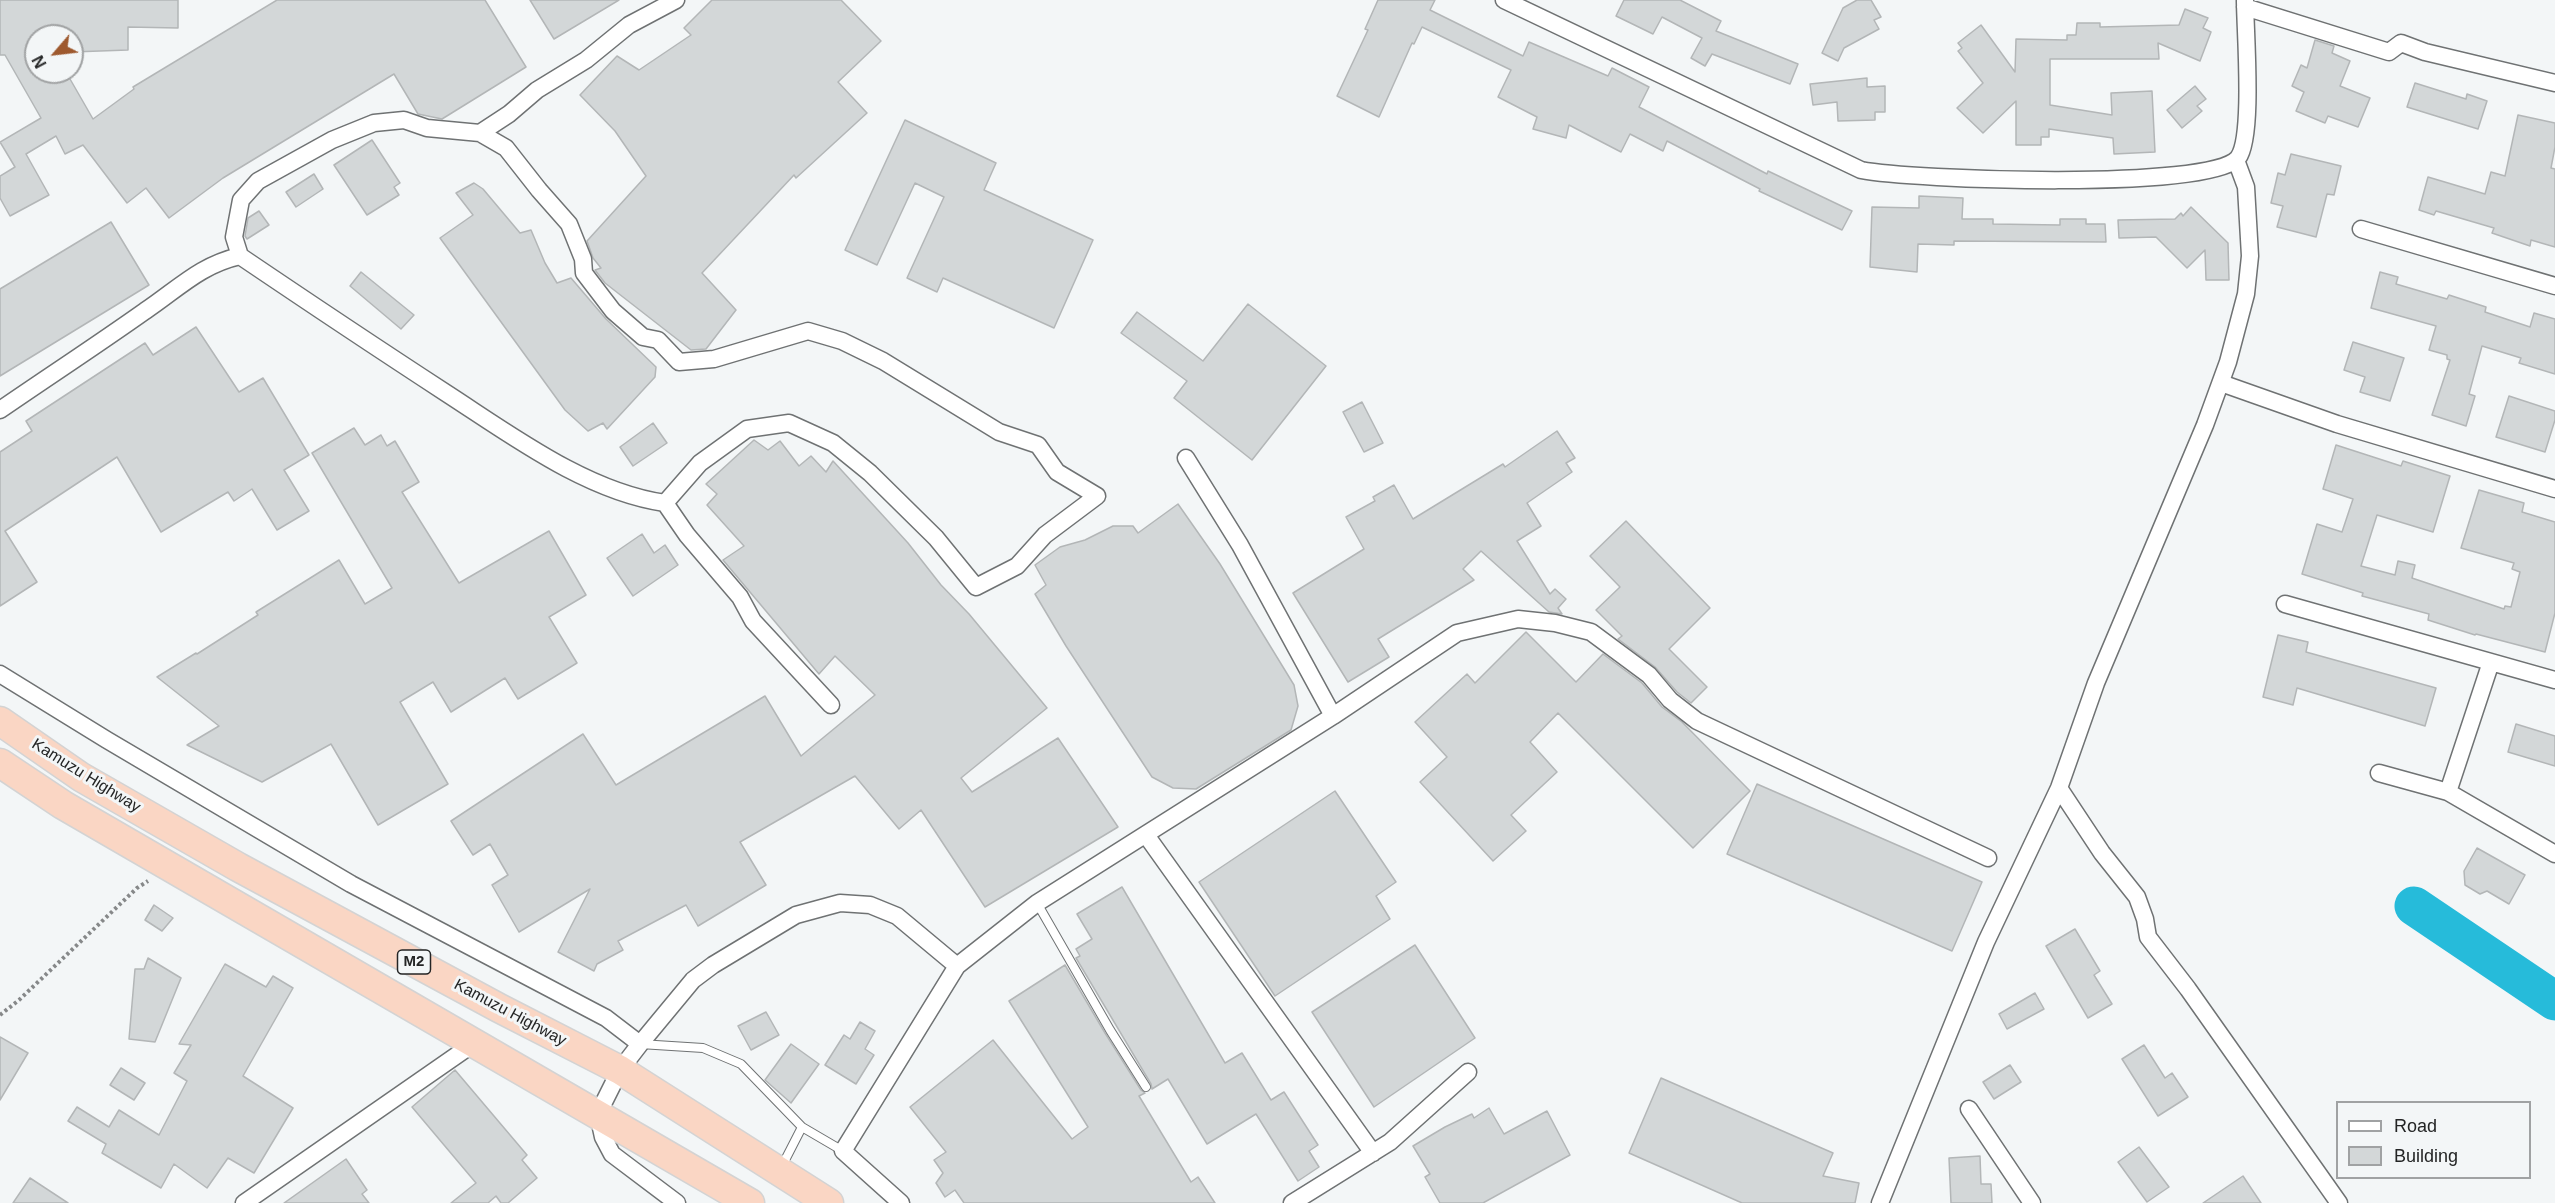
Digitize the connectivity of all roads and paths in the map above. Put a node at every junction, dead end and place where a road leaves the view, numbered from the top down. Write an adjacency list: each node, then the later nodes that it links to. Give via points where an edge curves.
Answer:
1 (676, 0): 5 (street, via 629,25 586,60 537,90)
2 (1504, 0): 6 (street, via 1874,173 2121,180 2194,174 2226,167)
3 (2245, 3): 4 (street, via 2389,52 2401,43); 6 (street, via 2246,123 2244,146)
4 (2555, 83)
5 (480, 133): 8 (street, via 427,128 404,120 374,123 332,140 258,181 241,200 234,237); 14 (street, via 506,148 569,224 583,258 584,273 613,311 643,337 658,340 679,362 714,359 808,331 842,341 884,361 999,432 1038,445 1058,472 1097,496 1045,535 1017,566 976,587 936,538 870,473 833,443 789,423 747,429 700,463)
6 (2236, 160): 10 (street, via 2246,187 2248,276)
7 (2361, 229): 9 (street)
8 (240, 256): 11 (street, via 201,269); 14 (street, via 507,433 593,482 638,499)
9 (2555, 286)
10 (2221, 383): 13 (street, via 2337,424); 24 (street, via 2096,683)
11 (0, 410)
12 (1186, 458): 20 (street, via 1240,545)
13 (2555, 489)
14 (665, 503): 19 (street, via 740,597 753,621)
15 (2285, 604): 16 (street)
16 (2491, 662): 18 (street); 25 (street)
17 (0, 674): 34 (street, via 351,884 606,1018)
18 (2555, 680)
19 (831, 705)
20 (1333, 716): 26 (street); 28 (street, via 1457,633 1518,619 1555,623 1591,632 1649,675 1670,700 1697,721)
21 (0, 721): 35 (highway, Kamuzu Highway / M2, via 81,777 238,867)
22 (0, 763): 33 (highway, Kamuzu Highway / M2, via 63,805)
23 (2379, 773): 25 (street)
24 (2059, 788): 50 (street, via 1986,942); 52 (street, via 2102,853 2138,897 2148,937)
25 (2448, 792): 27 (street)
26 (1146, 835): 30 (street); 42 (street)
27 (2555, 854)
28 (1988, 858)
29 (154, 880): 32 (path, via 137,888)
30 (1037, 903): 31 (street); 37 (lane)
31 (957, 966): 34 (street, via 897,916 870,905 840,903 796,915 713,964 688,986); 41 (street)
32 (0, 1015)
33 (473, 1044): 39 (highway, Kamuzu Highway / M2); 44 (street)
34 (640, 1044): 35 (street); 40 (lane, via 703,1048 722,1054 752,1073)
35 (620, 1070): 39 (street); 43 (highway, Kamuzu Highway / M2)
36 (1468, 1072): 42 (street)
37 (1146, 1087)
38 (1969, 1109): 51 (street)
39 (598, 1114): 45 (street, via 612,1154); 46 (highway, Kamuzu Highway / M2)
40 (802, 1127): 41 (lane); 43 (lane)
41 (843, 1151): 48 (street)
42 (1373, 1153): 49 (street)
43 (779, 1171): 47 (highway, Kamuzu Highway / M2)
44 (244, 1203)
45 (677, 1203)
46 (750, 1203)
47 (830, 1203)
48 (901, 1203)
49 (1292, 1203)
50 (1880, 1203)
51 (2032, 1203)
52 (2339, 1203)

